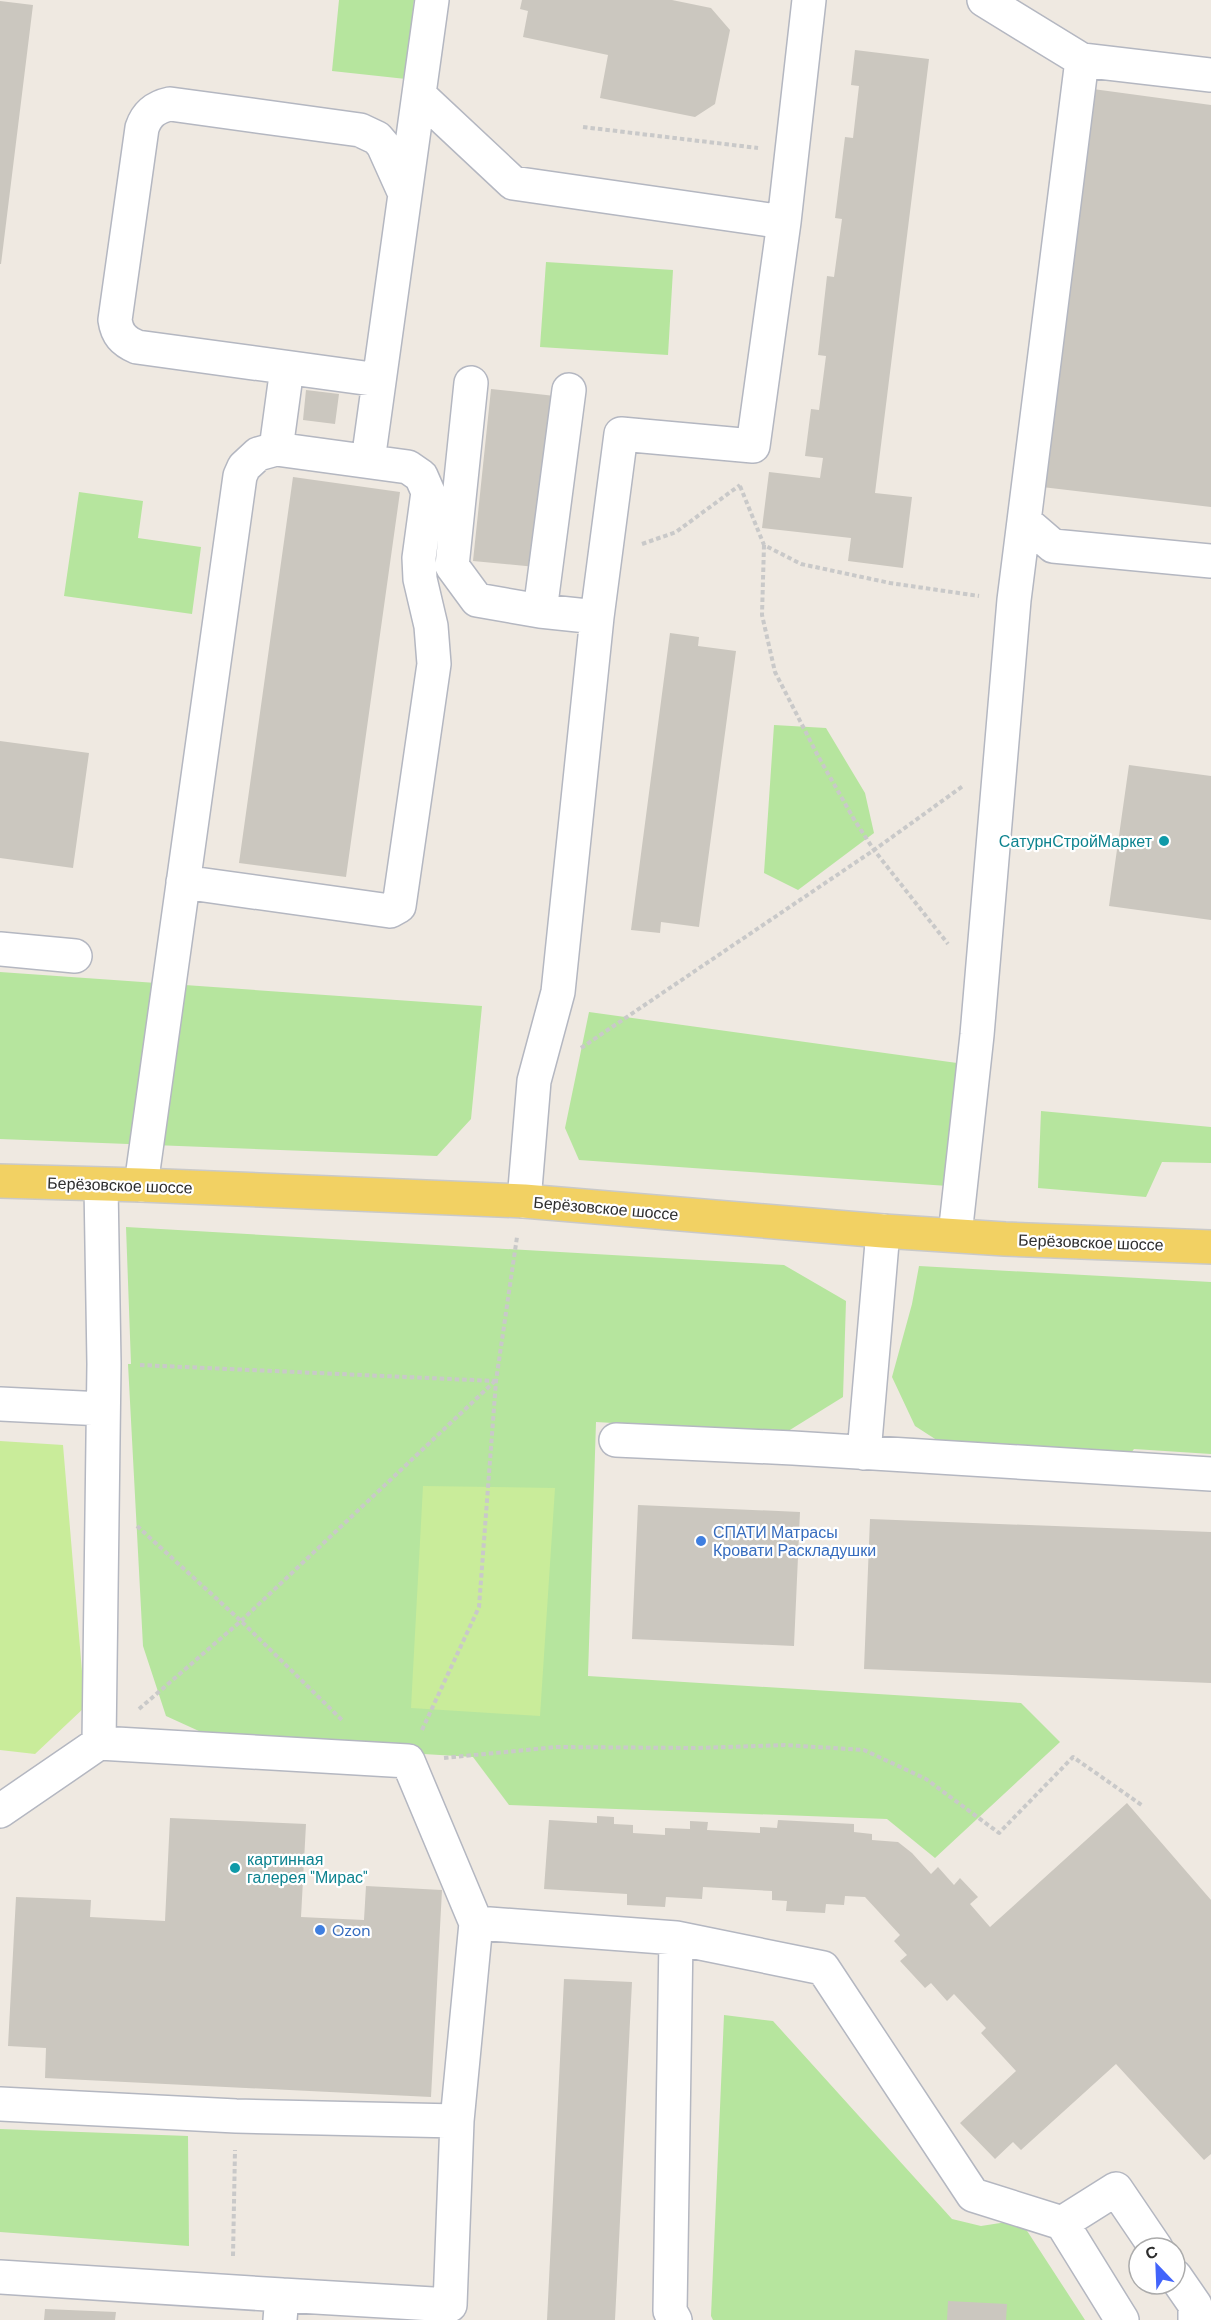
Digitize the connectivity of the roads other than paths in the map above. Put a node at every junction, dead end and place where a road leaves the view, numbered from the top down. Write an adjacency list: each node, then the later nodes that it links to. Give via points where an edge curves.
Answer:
1 (432, 0): 6 (lane)
2 (809, 0): 8 (lane)
3 (984, 0): 4 (lane)
4 (1082, 60): 5 (lane); 15 (lane)
5 (1211, 75)
6 (419, 96): 7 (lane); 8 (lane, via 513,183)
7 (405, 194): 9 (lane, via 383,144 360,130 171,104 159,106 145,118 116,329 127,343 137,347); 10 (lane)
8 (784, 222): 18 (lane, via 753,446 621,434)
9 (287, 368): 10 (lane); 13 (lane)
10 (379, 380): 14 (lane)
11 (471, 383): 17 (lane, via 452,566 477,600)
12 (569, 390): 17 (lane)
13 (276, 448): 14 (lane); 19 (lane, via 258,454 240,476)
14 (368, 461): 19 (lane, via 414,470 428,492 419,568 434,664 401,902 390,911)
15 (1024, 521): 16 (lane, via 1053,546); 27 (lane)
16 (1211, 561)
17 (540, 611): 18 (lane)
18 (597, 617): 25 (lane, via 558,992 534,1081)
19 (183, 882): 24 (lane)
20 (0, 949): 21 (lane)
21 (75, 956)
22 (0, 1181): 23 (main road, Берёзовское шоссе)
23 (101, 1185): 24 (main road, Берёзовское шоссе); 30 (lane)
24 (141, 1185): 25 (main road, Берёзовское шоссе)
25 (524, 1201): 26 (main road, Берёзовское шоссе)
26 (883, 1231): 27 (main road, Берёзовское шоссе); 32 (lane)
27 (955, 1236): 28 (main road, Берёзовское шоссе)
28 (1211, 1246)
29 (0, 1404): 30 (lane)
30 (103, 1409): 34 (lane)
31 (616, 1440): 32 (lane)
32 (864, 1453): 33 (lane)
33 (1211, 1474)
34 (99, 1743): 35 (lane); 36 (lane, via 408,1761)
35 (0, 1811)
36 (477, 1923): 37 (lane); 39 (lane)
37 (676, 1938): 40 (lane, via 824,1968 973,2195); 45 (lane, via 670,2311)
38 (0, 2104): 39 (lane, via 236,2116)
39 (457, 2121): 44 (lane, via 450,2305)
40 (1062, 2223): 41 (lane, via 1116,2189); 46 (lane)
41 (1148, 2236)
42 (0, 2277): 44 (lane, via 232,2293)
43 (1187, 2293): 47 (lane, via 1195,2305)
44 (281, 2307)
45 (675, 2320)
46 (1122, 2320)
47 (1195, 2320)

